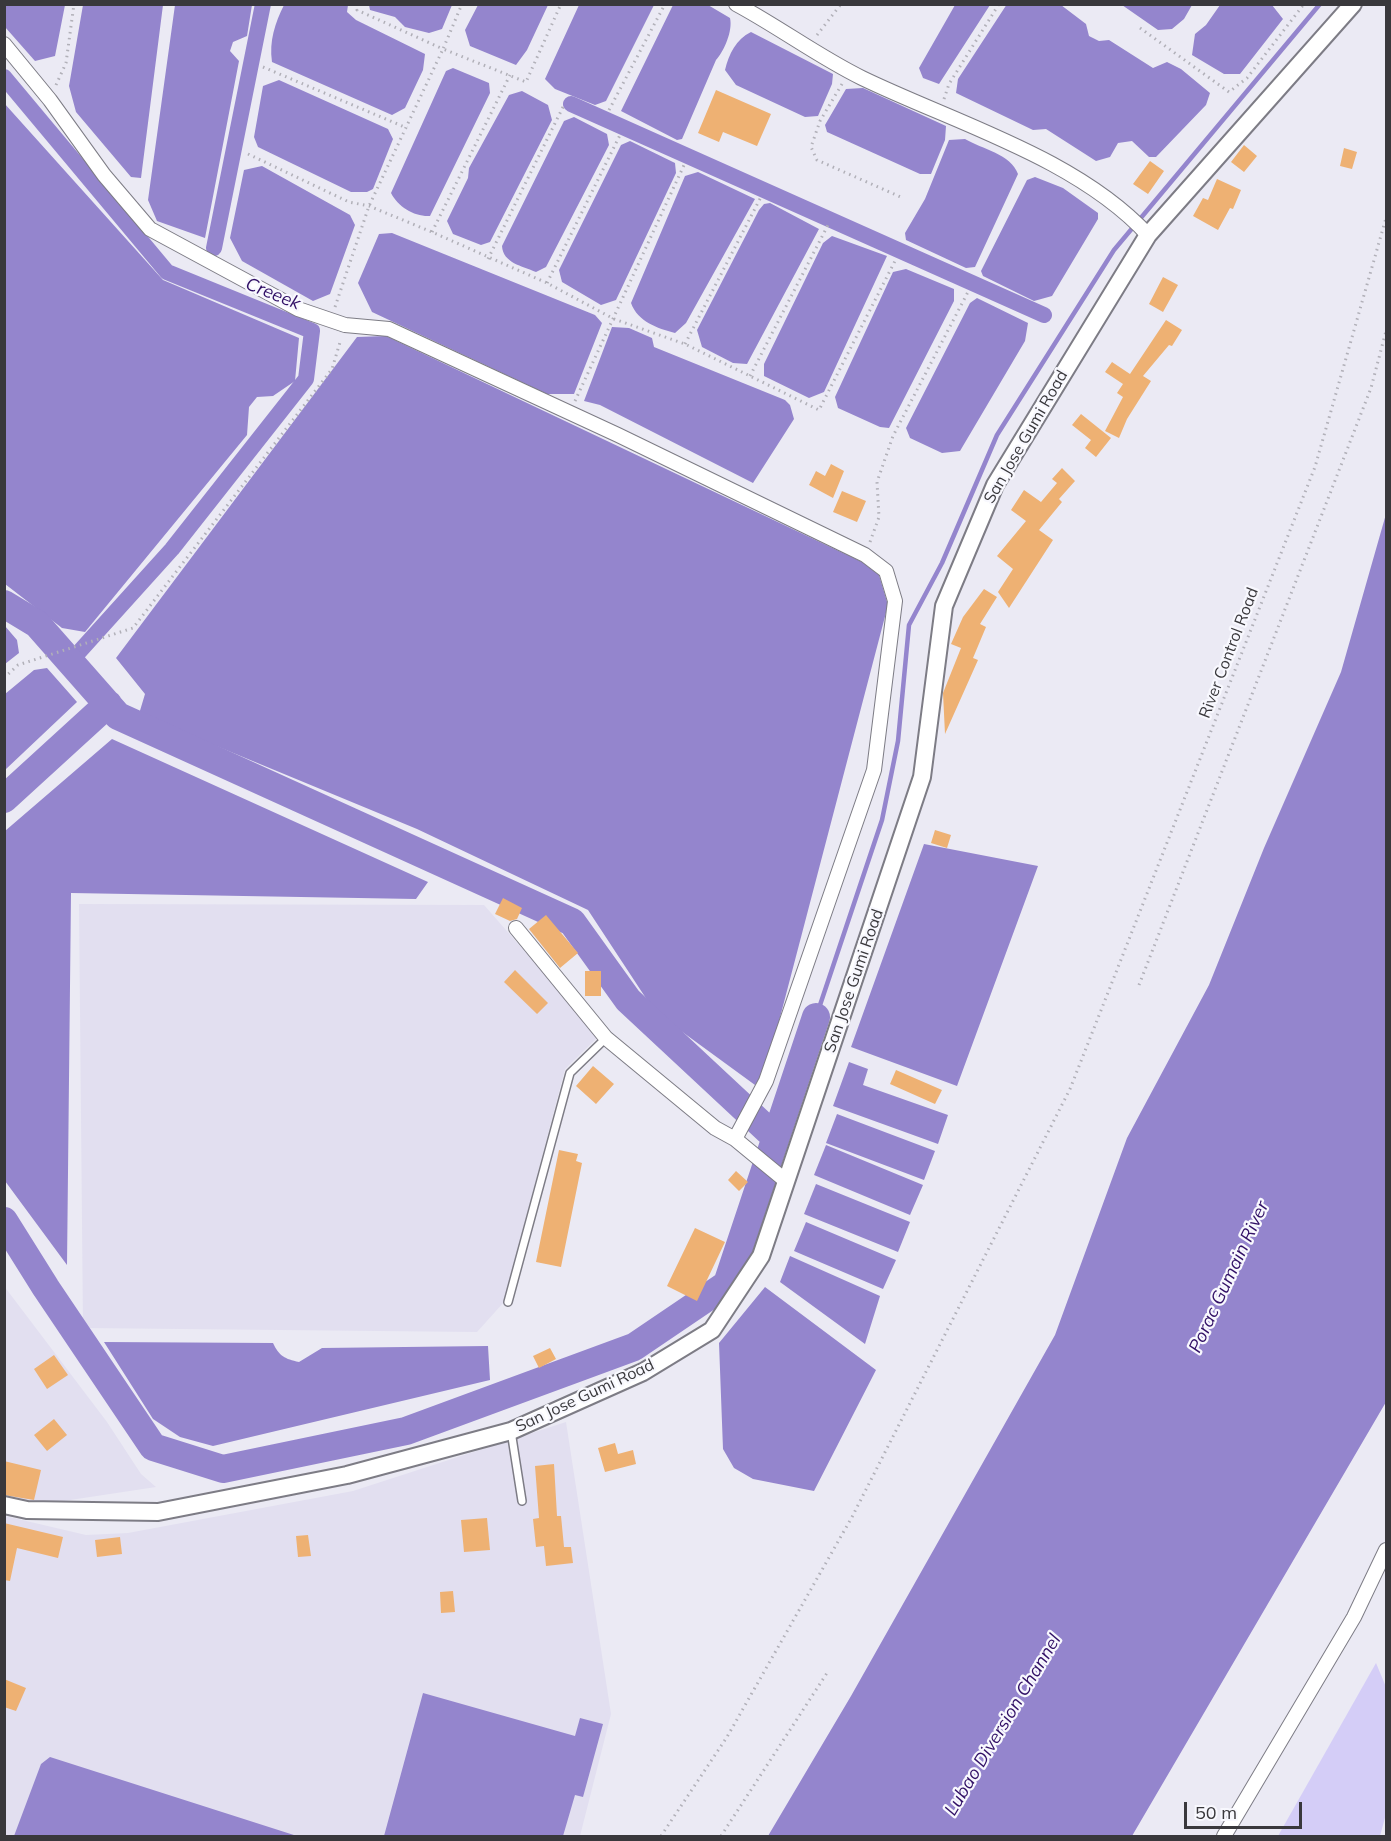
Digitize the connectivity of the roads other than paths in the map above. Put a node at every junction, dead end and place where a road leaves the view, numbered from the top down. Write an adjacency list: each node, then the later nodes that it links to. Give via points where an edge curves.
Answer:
1 (736, 4): 4 (street, via 863,78 1061,168)
2 (1353, 4): 4 (street, San Jose Gumi Road)
3 (4, 44): 7 (street, via 150,229 298,309 345,325 389,329 567,411 865,555 886,571 895,601 874,770 766,1081)
4 (1141, 227): 8 (street, San Jose Gumi Road, via 995,484 944,606 922,777)
5 (516, 928): 6 (street)
6 (606, 1038): 7 (street, via 715,1128); 9 (lane, via 570,1073)
7 (735, 1139): 8 (street)
8 (786, 1181): 10 (street, San Jose Gumi Road, via 761,1256 712,1330 643,1372)
9 (508, 1302)
10 (511, 1431): 11 (lane); 12 (street, San Jose Gumi Road, via 347,1475 158,1512 27,1510)
11 (522, 1501)
12 (4, 1505)
13 (1386, 1550): 14 (street, via 1354,1617)
14 (1224, 1836)

